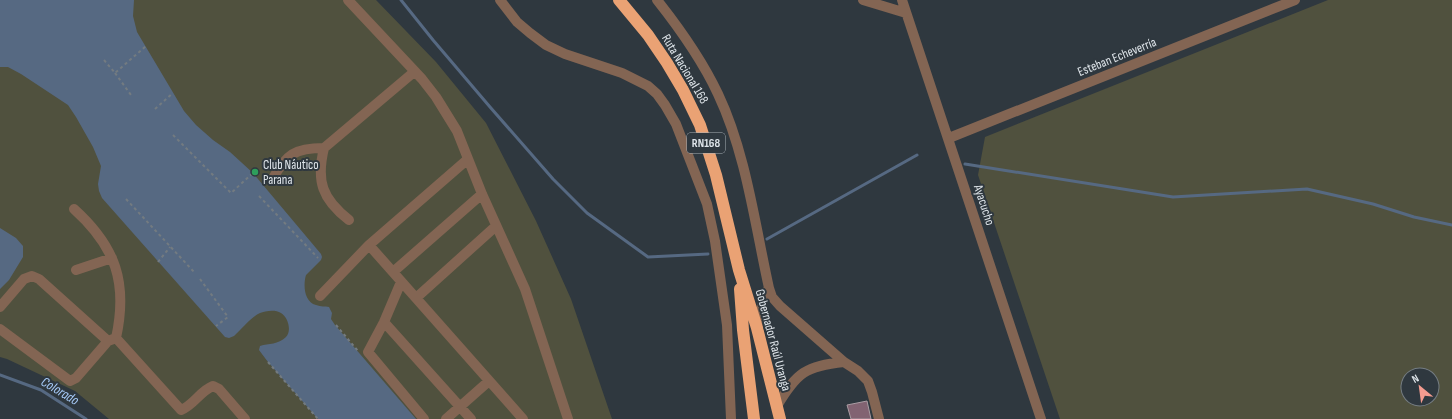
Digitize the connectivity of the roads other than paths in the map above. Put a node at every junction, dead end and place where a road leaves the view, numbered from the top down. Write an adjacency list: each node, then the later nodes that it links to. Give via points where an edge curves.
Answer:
1 (348, 0): 9 (street)
2 (500, 0): 43 (street, via 517,22 546,45 622,73 648,86 657,94 676,124 707,204 715,241 727,325)
3 (620, 0): 18 (highway, Ruta Nacional 168 / RN168, via 667,63 692,107 708,147)
4 (657, 0): 25 (street, via 692,48 718,94 727,116 745,173)
5 (863, 0): 8 (street)
6 (902, 0): 8 (street, Ayacucho)
7 (1295, 0): 10 (street, Esteban Echeverría)
8 (906, 13): 10 (street, Ayacucho)
9 (414, 72): 11 (street); 12 (street, via 436,97 457,131)
10 (948, 138): 47 (street, Ayacucho)
11 (324, 148): 13 (street, via 307,148 292,154 280,165); 16 (street, via 320,164 324,192 336,210)
12 (468, 160): 14 (street); 19 (street)
13 (272, 180)
14 (482, 194): 17 (street); 23 (street)
15 (74, 209): 20 (street, via 94,228)
16 (349, 220)
17 (496, 226): 27 (street); 42 (street, via 525,289)
18 (730, 230): 22 (highway, Gobernador Raúl Uranga / RN168)
19 (369, 245): 23 (street); 26 (street)
20 (112, 258): 21 (street); 32 (street, via 121,298 120,318)
21 (76, 270)
22 (738, 270): 30 (highway, Gobernador Raúl Uranga / RN168); 44 (highway, Gobernador Raúl Uranga / RN168)
23 (393, 272): 24 (street)
24 (402, 282): 27 (street); 29 (street)
25 (768, 288): 30 (street); 33 (street, via 780,306)
26 (320, 296)
27 (416, 298): 34 (street)
28 (0, 307): 32 (street, via 24,279 32,276 40,279)
29 (384, 322): 36 (street); 38 (street, via 368,352)
30 (757, 328): 35 (highway, Gobernador Raúl Uranga / RN168)
31 (0, 329): 32 (street, via 70,381 76,378)
32 (112, 340): 37 (street, via 181,410 206,388 213,386 219,389)
33 (844, 362): 35 (street, via 820,365 803,372 794,380); 46 (street, via 868,381)
34 (489, 381): 36 (street); 41 (street)
35 (777, 406): 45 (highway, Gobernador Raúl Uranga / RN168)
36 (460, 407): 39 (street); 40 (street)
37 (245, 419)
38 (424, 419)
39 (446, 419)
40 (471, 419)
41 (523, 419)
42 (568, 419)
43 (731, 419)
44 (754, 419)
45 (780, 419)
46 (879, 419)
47 (1041, 419)

